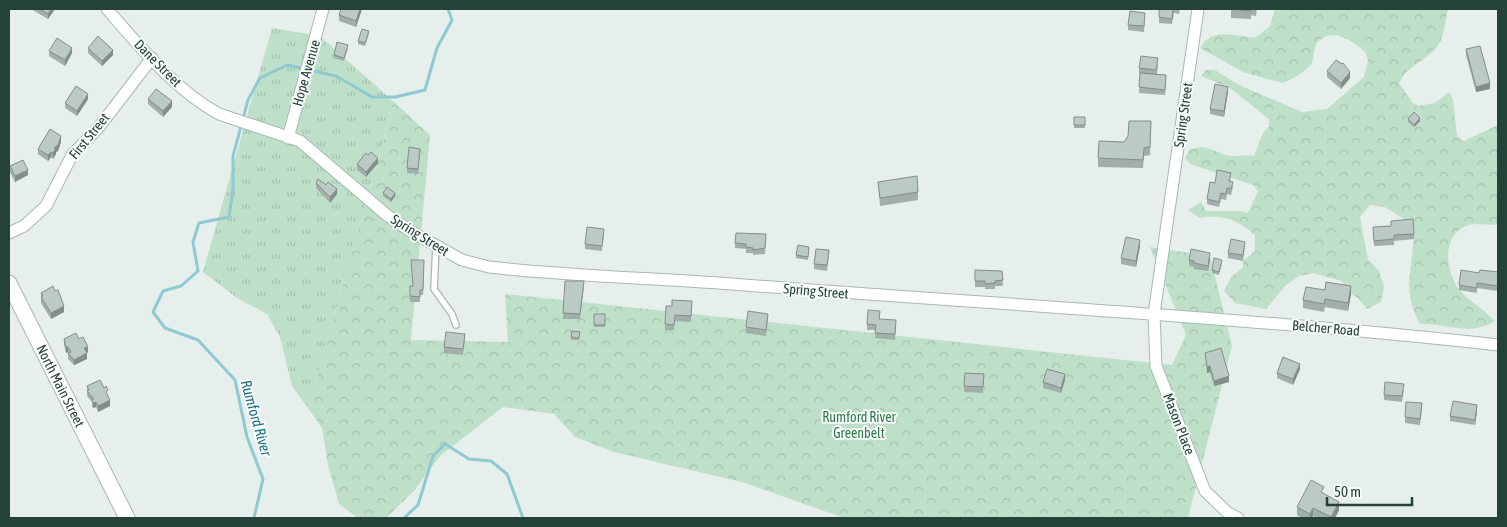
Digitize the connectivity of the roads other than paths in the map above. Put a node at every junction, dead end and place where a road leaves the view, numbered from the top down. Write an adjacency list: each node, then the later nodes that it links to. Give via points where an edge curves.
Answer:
1 (107, 9): 4 (street, Dane Street)
2 (323, 9): 6 (street, Hope Avenue)
3 (1198, 9): 10 (street, Spring Street)
4 (152, 58): 5 (street, Dane Street, via 192,96); 7 (street, First Street, via 72,155 46,206 24,226)
5 (215, 112): 6 (street, Spring Street)
6 (288, 138): 8 (street, Spring Street, via 300,141 388,216)
7 (9, 233)
8 (436, 246): 10 (street, Spring Street, via 474,263 522,271); 11 (lane, via 434,289)
9 (9, 283): 13 (street, North Main Street)
10 (1154, 314): 12 (street, Belcher Road, via 1323,327); 14 (street, Mason Place, via 1156,366 1205,492)
11 (456, 325)
12 (1498, 346)
13 (127, 518)
14 (1238, 518)

